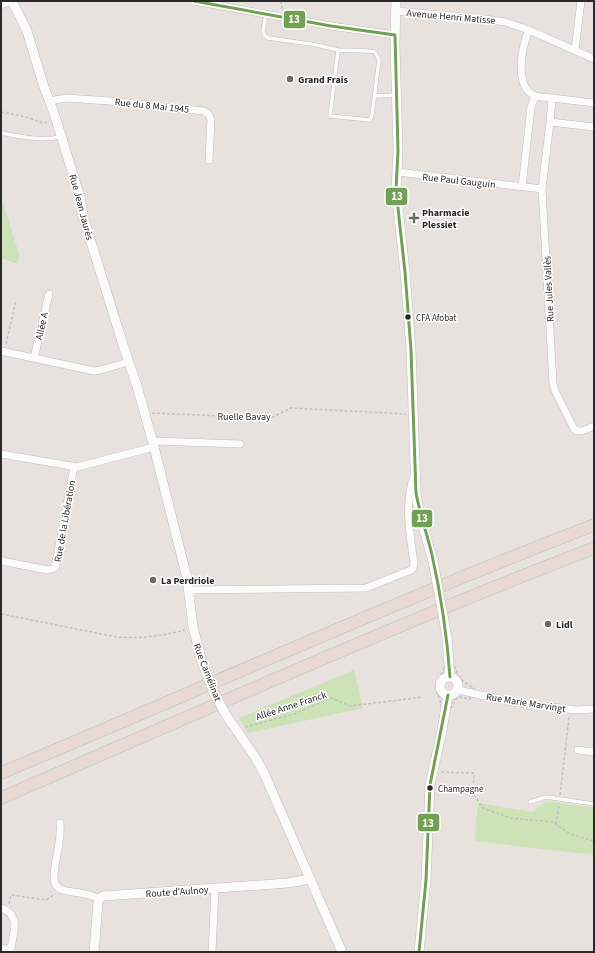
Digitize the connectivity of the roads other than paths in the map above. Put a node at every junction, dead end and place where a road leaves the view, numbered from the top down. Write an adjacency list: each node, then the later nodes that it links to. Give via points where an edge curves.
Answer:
1 (12, 1): 5 (street); 17 (street, Rue Jean Jaurès, via 27,31)
2 (198, 1): 7 (street)
3 (396, 1): 6 (street)
4 (581, 1): 11 (street)
5 (1, 5)
6 (396, 11): 8 (street, Avenue Henri Matisse, via 492,19); 9 (street)
7 (266, 14): 9 (street); 10 (lane, via 263,31 268,38)
8 (529, 30): 11 (street, Avenue Henri Matisse); 15 (street, via 524,42 521,74 528,91)
9 (395, 35): 13 (street)
10 (338, 50): 14 (lane, via 375,52 379,60); 14 (lane, via 330,116 370,120)
11 (575, 50): 12 (street, Avenue Henri Matisse)
12 (594, 59)
13 (396, 95): 14 (lane); 24 (street)
14 (375, 96)
15 (535, 96): 16 (street); 25 (street, via 531,107)
16 (552, 98): 18 (street); 19 (street, Rue Jules Vallès)
17 (49, 101): 22 (street, Rue Jean Jaurès); 23 (street, Rue du 8 Mai 1945, via 67,98 204,111 211,120)
18 (594, 103)
19 (550, 122): 20 (street); 26 (street, Rue Jules Vallès)
20 (594, 127)
21 (1, 133): 22 (lane, via 38,139)
22 (61, 137): 30 (street, Rue Jean Jaurès)
23 (209, 160)
24 (397, 172): 25 (street, Rue Paul Gauguin); 37 (street, via 397,205 411,350)
25 (522, 187): 26 (street, Rue Paul Gauguin)
26 (542, 189): 32 (street, Rue Jules Vallès, via 554,386 574,429 581,431)
27 (49, 294): 29 (street, Allée A)
28 (3, 351): 29 (street)
29 (34, 358): 30 (street, via 94,371)
30 (128, 362): 31 (street, Rue Jean Jaurès)
31 (145, 415): 33 (street, Rue Camélinat)
32 (594, 426)
33 (154, 444): 34 (street); 36 (street); 41 (street, Rue Camélinat)
34 (240, 444)
35 (1, 454): 36 (street)
36 (74, 467): 40 (street, Rue de la Libération, via 55,568 48,570)
37 (415, 472): 41 (street, via 409,496 409,524 414,563 411,570 366,588); 42 (street, bridge, via 418,506 433,561 447,637)
38 (594, 525): 48 (highway, via 369,615)
39 (594, 548): 49 (highway, via 306,666)
40 (1, 561)
41 (188, 590): 53 (street, Rue Camélinat, bridge, via 193,627 211,686 235,730 264,773)
42 (450, 677): 43 (street, via 457,681); 44 (street, via 443,680 440,686 443,693)
43 (458, 690): 44 (street, via 455,694); 45 (street, Rue Marie Marvingt, via 507,701 570,709)
44 (448, 695): 62 (street, via 428,800 426,876)
45 (594, 709)
46 (578, 750): 47 (street)
47 (594, 752)
48 (1, 773)
49 (1, 798)
50 (530, 802): 51 (lane, via 546,798)
51 (594, 804)
52 (60, 823): 55 (street, via 61,840 54,880 56,885 61,889)
53 (310, 879): 54 (street, Route d'Aulnoy); 61 (street, Rue Camélinat)
54 (215, 888): 55 (street, Route d'Aulnoy, via 105,896); 60 (street)
55 (99, 899): 59 (street)
56 (4, 910): 58 (street, via 13,917 15,923)
57 (1, 948): 58 (street)
58 (10, 951)
59 (94, 952)
60 (212, 952)
61 (342, 952)
62 (419, 952)

